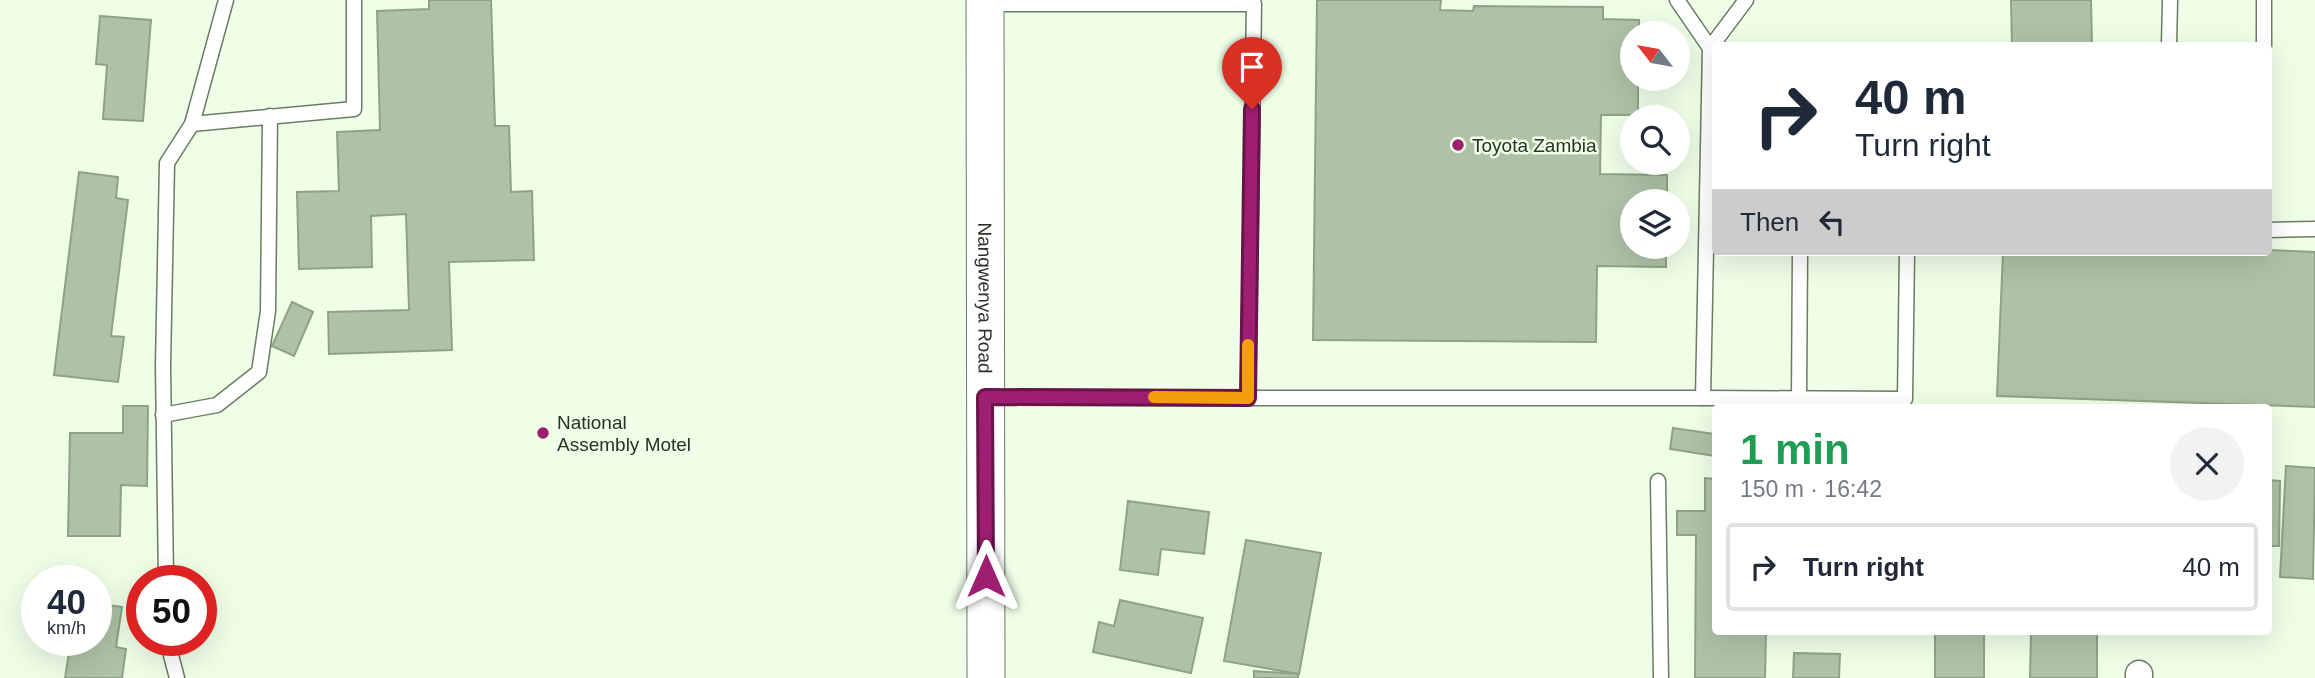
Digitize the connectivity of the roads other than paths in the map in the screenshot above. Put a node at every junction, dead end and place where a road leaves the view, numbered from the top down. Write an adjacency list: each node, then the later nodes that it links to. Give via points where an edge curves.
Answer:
1 (226, 0): 15 (lane)
2 (354, 0): 14 (lane, via 354,109)
3 (1677, 0): 13 (lane)
4 (1746, 0): 9 (lane)
5 (2170, 0): 10 (lane)
6 (2264, 0): 11 (lane)
7 (985, 2): 8 (lane); 20 (main road, Nangwenya Road)
8 (1254, 2): 21 (lane)
9 (1714, 42)
10 (2169, 42)
11 (2264, 42)
12 (1712, 45): 13 (lane)
13 (1710, 48): 22 (lane)
14 (270, 116): 15 (lane); 24 (lane, via 268,311 259,372 217,405)
15 (192, 124): 24 (lane, via 167,163)
16 (2315, 229): 17 (lane)
17 (2272, 230)
18 (1800, 256): 23 (lane)
19 (1906, 256): 23 (lane, via 1905,399)
20 (985, 397): 21 (lane); 29 (main road, Nangwenya Road)
21 (1248, 398): 22 (lane)
22 (1703, 398): 23 (lane)
23 (1799, 399)
24 (163, 415): 26 (lane)
25 (1658, 481): 30 (lane)
26 (166, 565)
27 (171, 656): 28 (lane)
28 (177, 678)
29 (986, 678)
30 (1661, 678)

